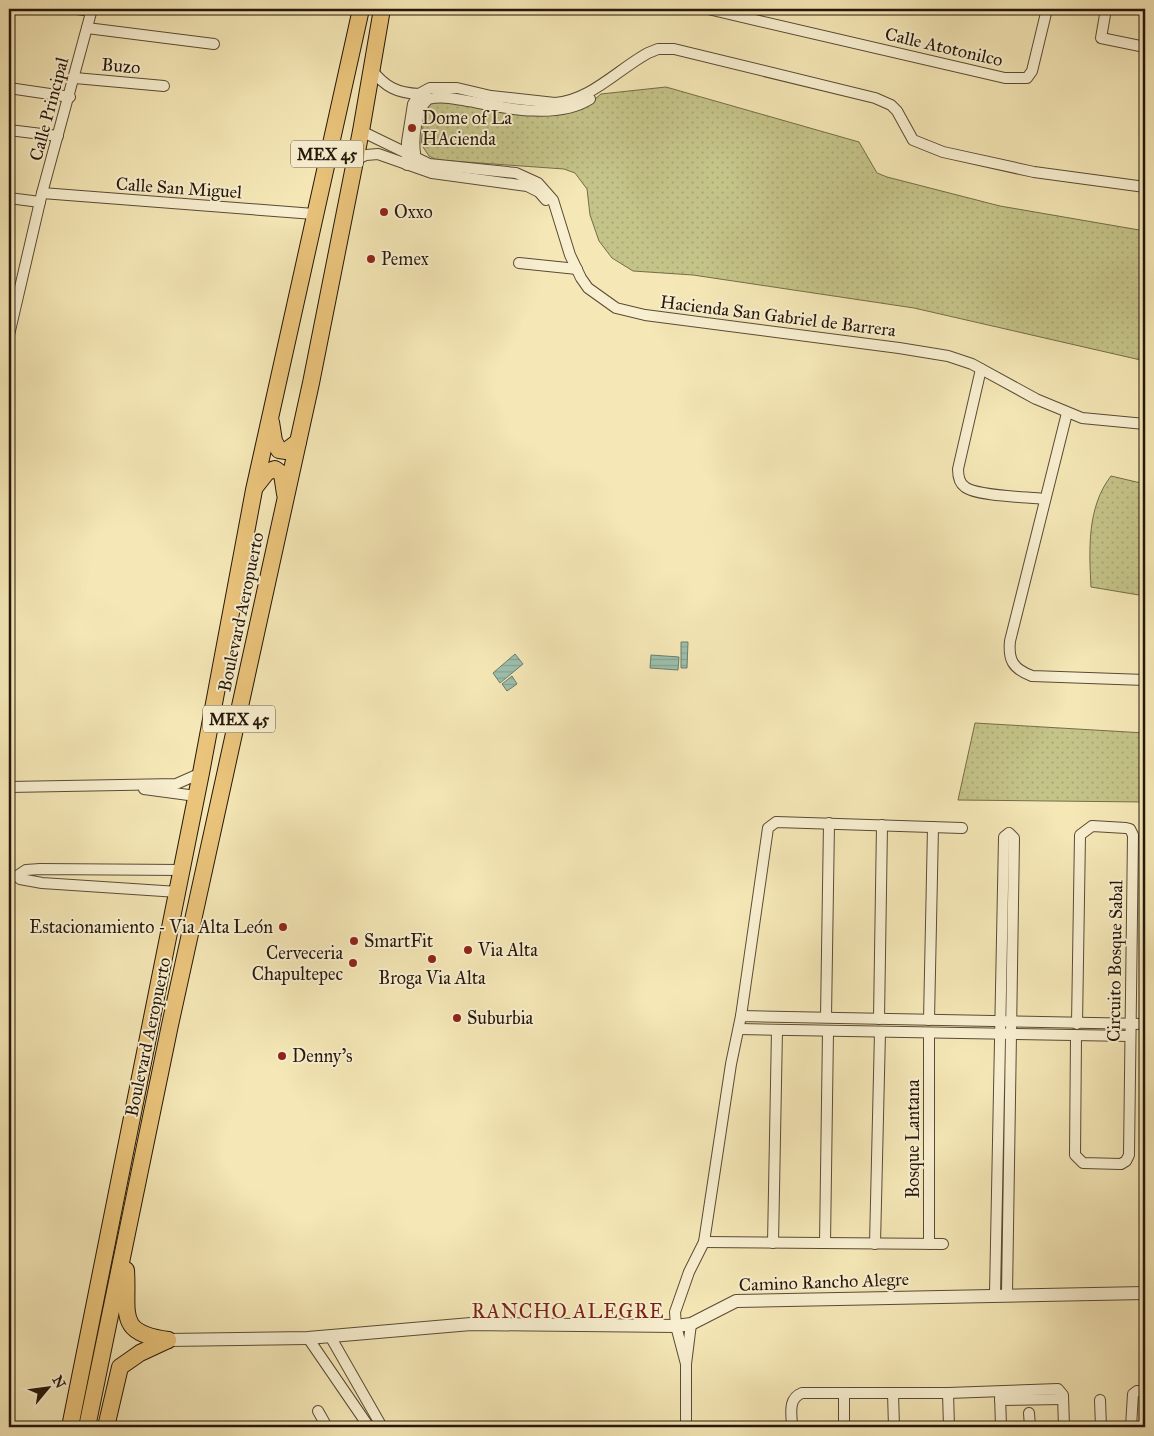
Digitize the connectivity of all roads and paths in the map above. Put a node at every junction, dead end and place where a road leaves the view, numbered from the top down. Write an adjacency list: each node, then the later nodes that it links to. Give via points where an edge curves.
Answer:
1 (76, 9): 7 (street)
2 (361, 9): 27 (highway, Boulevard Aeropuerto / MEX 45)
3 (382, 9): 11 (highway, Boulevard Aeropuerto / MEX 45)
4 (708, 9): 5 (street, Calle Atotonilco, via 1005,78 1027,78 1034,65)
5 (1048, 9)
6 (1106, 9): 10 (street, via 1101,38)
7 (91, 10): 8 (street, Calle Principal)
8 (87, 28): 9 (street); 12 (street, Calle Principal)
9 (214, 44)
10 (1145, 47)
11 (371, 69): 16 (street, via 394,91); 18 (highway, Boulevard Aeropuerto / MEX 45)
12 (75, 78): 13 (street, Buzo); 15 (street, Calle Principal)
13 (164, 86)
14 (9, 88): 15 (street)
15 (70, 97): 19 (street, Calle Principal)
16 (422, 98): 20 (street, via 415,98 410,119); 24 (street, via 430,88 441,86 490,101 567,110 588,101 615,77 660,54 709,58 875,98 897,111 913,140 943,152 1034,172)
17 (9, 130): 19 (street)
18 (361, 131): 20 (street); 21 (highway, Boulevard Aeropuerto / MEX 45)
19 (58, 136): 26 (street, Calle Principal)
20 (412, 155): 22 (street); 23 (street, via 429,164)
21 (355, 160): 22 (street, via 378,154); 35 (highway, Boulevard Aeropuerto / MEX 45)
22 (410, 166): 23 (street)
23 (479, 175): 29 (street, via 527,186 539,192 553,211)
24 (1145, 187)
25 (9, 198): 26 (street, Calle San Miguel)
26 (41, 198): 27 (street, Calle San Miguel); 30 (street, Calle Principal)
27 (314, 214): 33 (highway, Boulevard Aeropuerto / MEX 45, via 298,300)
28 (519, 262): 29 (street)
29 (576, 272): 31 (street, Hacienda San Gabriel de Barrera, via 605,302 627,312 899,348 948,356)
30 (9, 335)
31 (981, 369): 32 (street, Hacienda San Gabriel de Barrera); 37 (street, via 958,469 959,480 973,491)
32 (1067, 412): 34 (street, Hacienda San Gabriel de Barrera, via 1096,421); 37 (street)
33 (270, 415): 35 (highway, via 274,441 279,450 290,449); 36 (highway, Boulevard Aeropuerto / MEX 45)
34 (1145, 424)
35 (298, 442): 38 (highway, Boulevard Aeropuerto / MEX 45)
36 (254, 490): 38 (highway, via 267,472 279,471 284,480); 40 (highway, Boulevard Aeropuerto / MEX 45)
37 (1044, 499): 39 (street, via 1010,641 1013,665 1032,676)
38 (284, 508): 74 (highway, Boulevard Aeropuerto / MEX 45, via 170,1025)
39 (1145, 680)
40 (201, 773): 41 (street, via 182,783); 43 (highway, Boulevard Aeropuerto / MEX 45)
41 (121, 785): 42 (street); 43 (street)
42 (9, 787)
43 (196, 796): 48 (highway, Boulevard Aeropuerto / MEX 45)
44 (829, 823): 45 (street); 50 (street, via 776,822 768,828); 51 (street)
45 (882, 825): 46 (street); 52 (street)
46 (933, 827): 47 (street); 53 (street)
47 (962, 828)
48 (182, 870): 49 (highway, Boulevard Aeropuerto / MEX 45); 49 (street, via 40,869 26,870 17,876 42,882)
49 (178, 892): 96 (highway, Boulevard Aeropuerto / MEX 45)
50 (741, 1016): 51 (street); 59 (street)
51 (826, 1017): 52 (street)
52 (879, 1019): 53 (street)
53 (929, 1020): 54 (street)
54 (999, 1022): 55 (street); 55 (street, via 1004,837 1009,833 1014,838); 64 (street)
55 (1011, 1023): 56 (street); 65 (street)
56 (1077, 1024): 57 (street); 57 (street, Circuito Bosque Sabal, via 1080,834 1092,826 1126,828 1133,835)
57 (1130, 1024): 58 (street); 67 (street, Circuito Bosque Sabal)
58 (1144, 1024)
59 (739, 1029): 60 (street); 68 (street)
60 (777, 1030): 61 (street); 69 (street)
61 (828, 1031): 62 (street); 70 (street)
62 (880, 1032): 63 (street); 71 (street)
63 (929, 1033): 64 (street); 72 (street, Bosque Lantana)
64 (999, 1035): 65 (street); 76 (street)
65 (1011, 1035): 66 (street); 76 (street)
66 (1076, 1036): 67 (street); 67 (street, Circuito Bosque Sabal, via 1075,1155 1083,1164 1121,1164 1130,1155)
67 (1130, 1036)
68 (704, 1242): 69 (street); 78 (street, via 679,1299 675,1312)
69 (773, 1242): 70 (street)
70 (825, 1243): 71 (street)
71 (875, 1244): 72 (street)
72 (929, 1244): 73 (street)
73 (943, 1244)
74 (124, 1253): 81 (highway, via 130,1324 146,1337); 97 (highway, Boulevard Aeropuerto / MEX 45)
75 (1145, 1293): 76 (street, Camino Rancho Alegre)
76 (1001, 1294): 77 (street, Camino Rancho Alegre, via 736,1301)
77 (692, 1324): 78 (street, Camino Rancho Alegre); 83 (street)
78 (676, 1326): 79 (street, Camino Rancho Alegre, via 471,1324); 83 (street)
79 (330, 1336): 80 (street, Camino Rancho Alegre); 82 (street)
80 (308, 1338): 81 (street, Camino Rancho Alegre); 84 (street)
81 (168, 1340): 98 (highway, via 120,1367)
82 (345, 1363): 84 (street); 92 (street)
83 (686, 1364): 104 (street)
84 (331, 1370): 95 (street)
85 (1145, 1391): 113 (street, via 1133,1394)
86 (844, 1393): 87 (street); 105 (street, via 796,1395 791,1406); 106 (street)
87 (893, 1393): 88 (street); 107 (street)
88 (948, 1393): 89 (street); 108 (street)
89 (1000, 1395): 90 (street); 90 (street, via 1058,1388); 109 (street)
90 (1063, 1399): 111 (street)
91 (1100, 1400): 112 (street)
92 (373, 1410): 95 (street); 101 (street)
93 (318, 1412): 99 (street)
94 (1029, 1413): 110 (street)
95 (362, 1416): 100 (street)
96 (70, 1427)
97 (87, 1427)
98 (106, 1427)
99 (327, 1427)
100 (369, 1427)
101 (382, 1427)
102 (529, 1427): 103 (street)
103 (547, 1427)
104 (686, 1427)
105 (792, 1427)
106 (844, 1427)
107 (894, 1427)
108 (949, 1427)
109 (1001, 1427)
110 (1030, 1427)
111 (1064, 1427)
112 (1101, 1427)
113 (1131, 1427)

